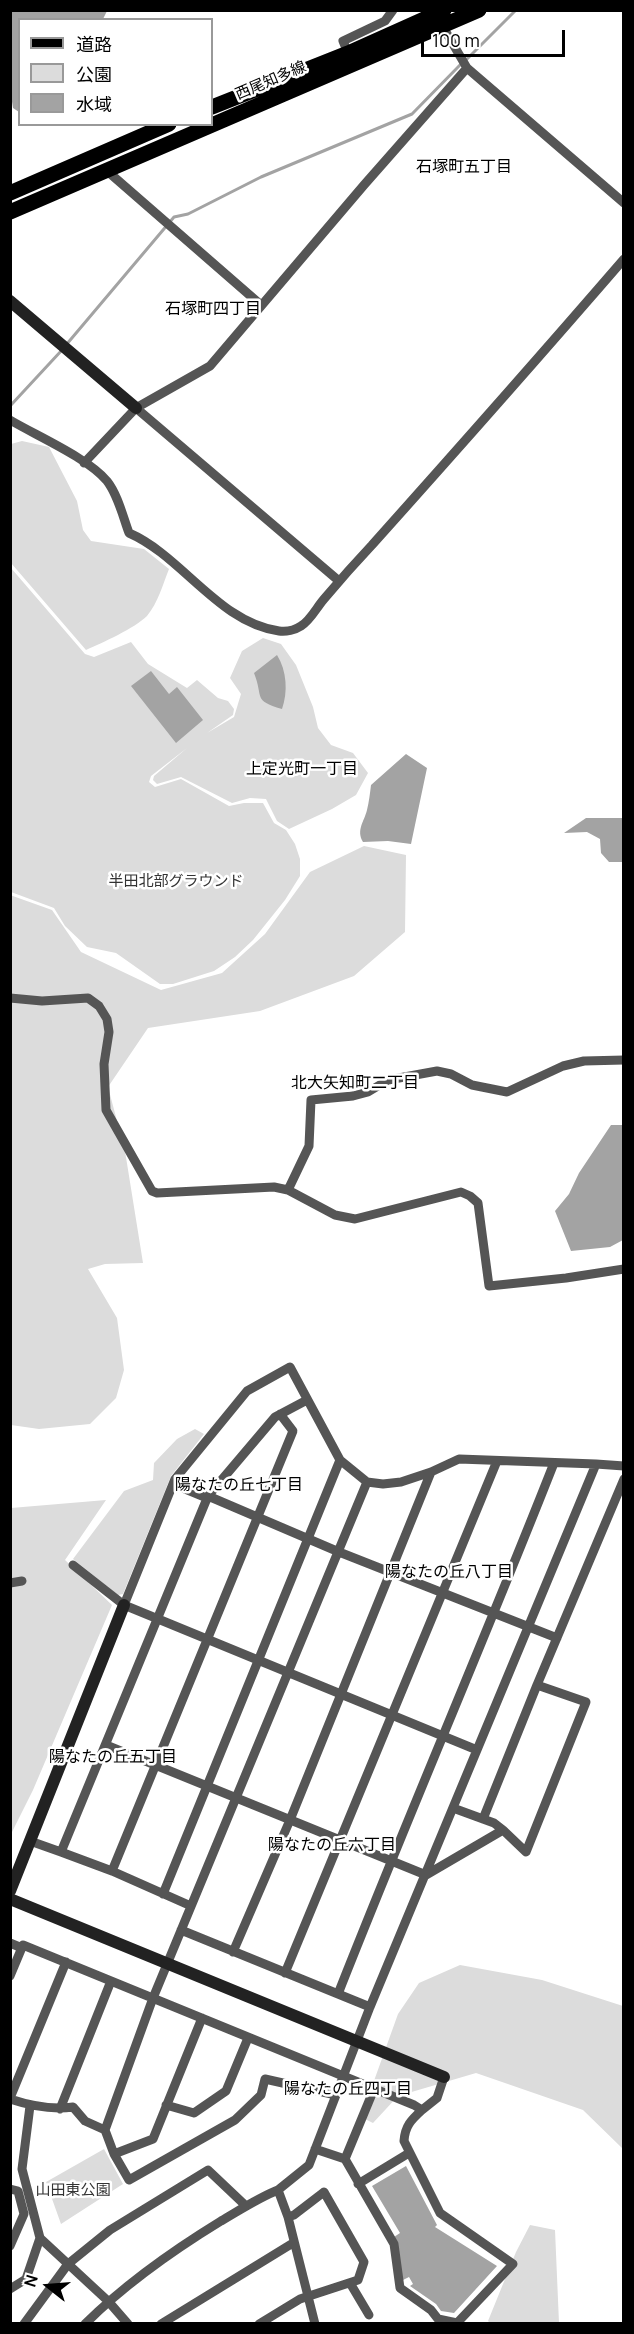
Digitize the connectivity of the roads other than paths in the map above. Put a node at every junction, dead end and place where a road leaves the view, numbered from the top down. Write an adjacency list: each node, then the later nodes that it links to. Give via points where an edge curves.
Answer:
1 (393, 10): 4 (street, via 385,21 343,41)
2 (479, 10): 3 (main road, 西尾知多線)
3 (440, 15): 4 (main road, 西尾知多線); 5 (street); 7 (main road, 西尾知多線)
4 (348, 53): 6 (main road, 西尾知多線)
5 (467, 68): 12 (street); 16 (street)
6 (213, 107)
7 (213, 120)
8 (164, 126): 11 (main road)
9 (201, 126): 10 (main road, 西尾知多線)
10 (106, 170): 13 (main road, 西尾知多線); 16 (street)
11 (10, 194)
12 (624, 203)
13 (10, 212)
14 (624, 259): 20 (street)
15 (10, 301): 17 (street)
16 (261, 305): 17 (street, via 210,366)
17 (136, 408): 19 (street); 20 (street)
18 (11, 421): 19 (street)
19 (84, 463): 20 (street, via 106,481 129,533 145,540 206,593 253,624 280,632 302,626)
20 (339, 581)
21 (10, 998): 23 (street, via 88,998 99,1006 110,1032 104,1064 106,1110 152,1191 265,1186)
22 (624, 1060): 23 (street, via 584,1060 507,1092 472,1085 436,1071 388,1080 353,1096 311,1100 309,1146)
23 (288, 1190): 24 (street, via 335,1215 355,1219 452,1193 470,1196 478,1203 489,1286)
24 (624, 1269)
25 (307, 1400): 26 (street); 27 (street); 35 (street, via 290,1367 247,1391)
26 (280, 1414): 36 (street); 37 (street, via 293,1431)
27 (340, 1460): 34 (street); 38 (street)
28 (497, 1461): 29 (street); 32 (street, via 459,1459); 44 (street)
29 (554, 1463): 30 (street); 46 (street)
30 (596, 1464): 31 (street); 48 (street)
31 (624, 1466)
32 (431, 1472): 34 (street, via 401,1482); 41 (street)
33 (624, 1479): 49 (street)
34 (368, 1482): 39 (street)
35 (173, 1484): 36 (street); 45 (street)
36 (208, 1497): 37 (street); 47 (street)
37 (258, 1518): 38 (street); 50 (street)
38 (306, 1538): 39 (street); 51 (street)
39 (339, 1552): 41 (street); 52 (street)
40 (73, 1565): 45 (street)
41 (392, 1573): 44 (street); 54 (street)
42 (22, 1581): 43 (street)
43 (10, 1583)
44 (443, 1594): 46 (street); 55 (street)
45 (124, 1605): 47 (street); 66 (street)
46 (495, 1615): 48 (street); 56 (street)
47 (156, 1620): 50 (street); 57 (street)
48 (528, 1628): 49 (street); 58 (street)
49 (557, 1638): 53 (street)
50 (207, 1639): 51 (street); 59 (street)
51 (258, 1660): 52 (street); 60 (street)
52 (289, 1673): 54 (street); 61 (street)
53 (537, 1685): 63 (street); 65 (street, via 586,1702 526,1852)
54 (341, 1694): 55 (street); 64 (street)
55 (392, 1715): 56 (street); 67 (street)
56 (442, 1736): 58 (street); 69 (street)
57 (106, 1745): 59 (street); 68 (street)
58 (477, 1750): 62 (street)
59 (157, 1766): 60 (street); 70 (street)
60 (207, 1786): 61 (street); 73 (street)
61 (238, 1798): 64 (street); 75 (street)
62 (453, 1808): 63 (street); 71 (street)
63 (483, 1819): 65 (street)
64 (290, 1820): 67 (street); 79 (street)
65 (503, 1830): 71 (street)
66 (30, 1841): 68 (street); 72 (street)
67 (341, 1841): 69 (street); 82 (street)
68 (61, 1852): 70 (street)
69 (391, 1861): 71 (street); 85 (street)
70 (112, 1871): 73 (street)
71 (426, 1875): 87 (street)
72 (10, 1891)
73 (163, 1894): 75 (street)
74 (10, 1899): 81 (street)
75 (191, 1906): 76 (street)
76 (181, 1930): 79 (street); 81 (street)
77 (10, 1943): 78 (street)
78 (22, 1948): 80 (street); 83 (street)
79 (233, 1952): 82 (street)
80 (66, 1962): 84 (street); 95 (street)
81 (168, 1963): 86 (street); 90 (street)
82 (285, 1973): 85 (street)
83 (10, 1976)
84 (111, 1981): 86 (street); 98 (street)
85 (338, 1994): 87 (street)
86 (153, 1998): 88 (street); 100 (street)
87 (370, 2007): 90 (street)
88 (202, 2018): 89 (street); 96 (street)
89 (248, 2038): 91 (street); 96 (street, via 226,2091 194,2113)
90 (357, 2041): 91 (street); 92 (street)
91 (344, 2077): 93 (street); 94 (street)
92 (444, 2077): 99 (street, via 437,2098)
93 (374, 2089): 99 (street); 104 (street)
94 (336, 2095): 101 (street); 103 (street, via 265,2079 261,2095 235,2120 129,2180)
95 (10, 2099): 97 (street)
96 (166, 2105): 103 (street, via 153,2139)
97 (30, 2106): 98 (street); 110 (street, via 22,2169)
98 (60, 2109): 100 (street, via 73,2107 85,2121)
99 (422, 2110): 102 (street, via 405,2131)
100 (105, 2130): 103 (street)
101 (315, 2149): 104 (street); 107 (street, via 309,2165)
102 (409, 2153): 105 (street); 105 (street, via 440,2213 513,2264 457,2323 438,2319 400,2288 394,2244)
103 (114, 2154)
104 (345, 2159): 105 (street)
105 (358, 2184)
106 (10, 2188): 112 (street, via 18,2191 24,2214)
107 (278, 2190): 108 (street); 109 (street)
108 (246, 2206): 113 (street, via 207,2170 110,2230); 117 (street, via 172,2250)
109 (288, 2217): 111 (street); 114 (street, via 324,2192 364,2262 358,2280)
110 (40, 2238): 113 (street); 115 (street, via 26,2279)
111 (293, 2242): 116 (street); 122 (street)
112 (10, 2246)
113 (68, 2264): 117 (street); 119 (street)
114 (350, 2283): 116 (street); 118 (street)
115 (10, 2289)
116 (308, 2297): 123 (street); 124 (street)
117 (108, 2301): 120 (street); 121 (street)
118 (369, 2315)
119 (24, 2324)
120 (85, 2324)
121 (128, 2324)
122 (161, 2324)
123 (259, 2324)
124 (315, 2324)

